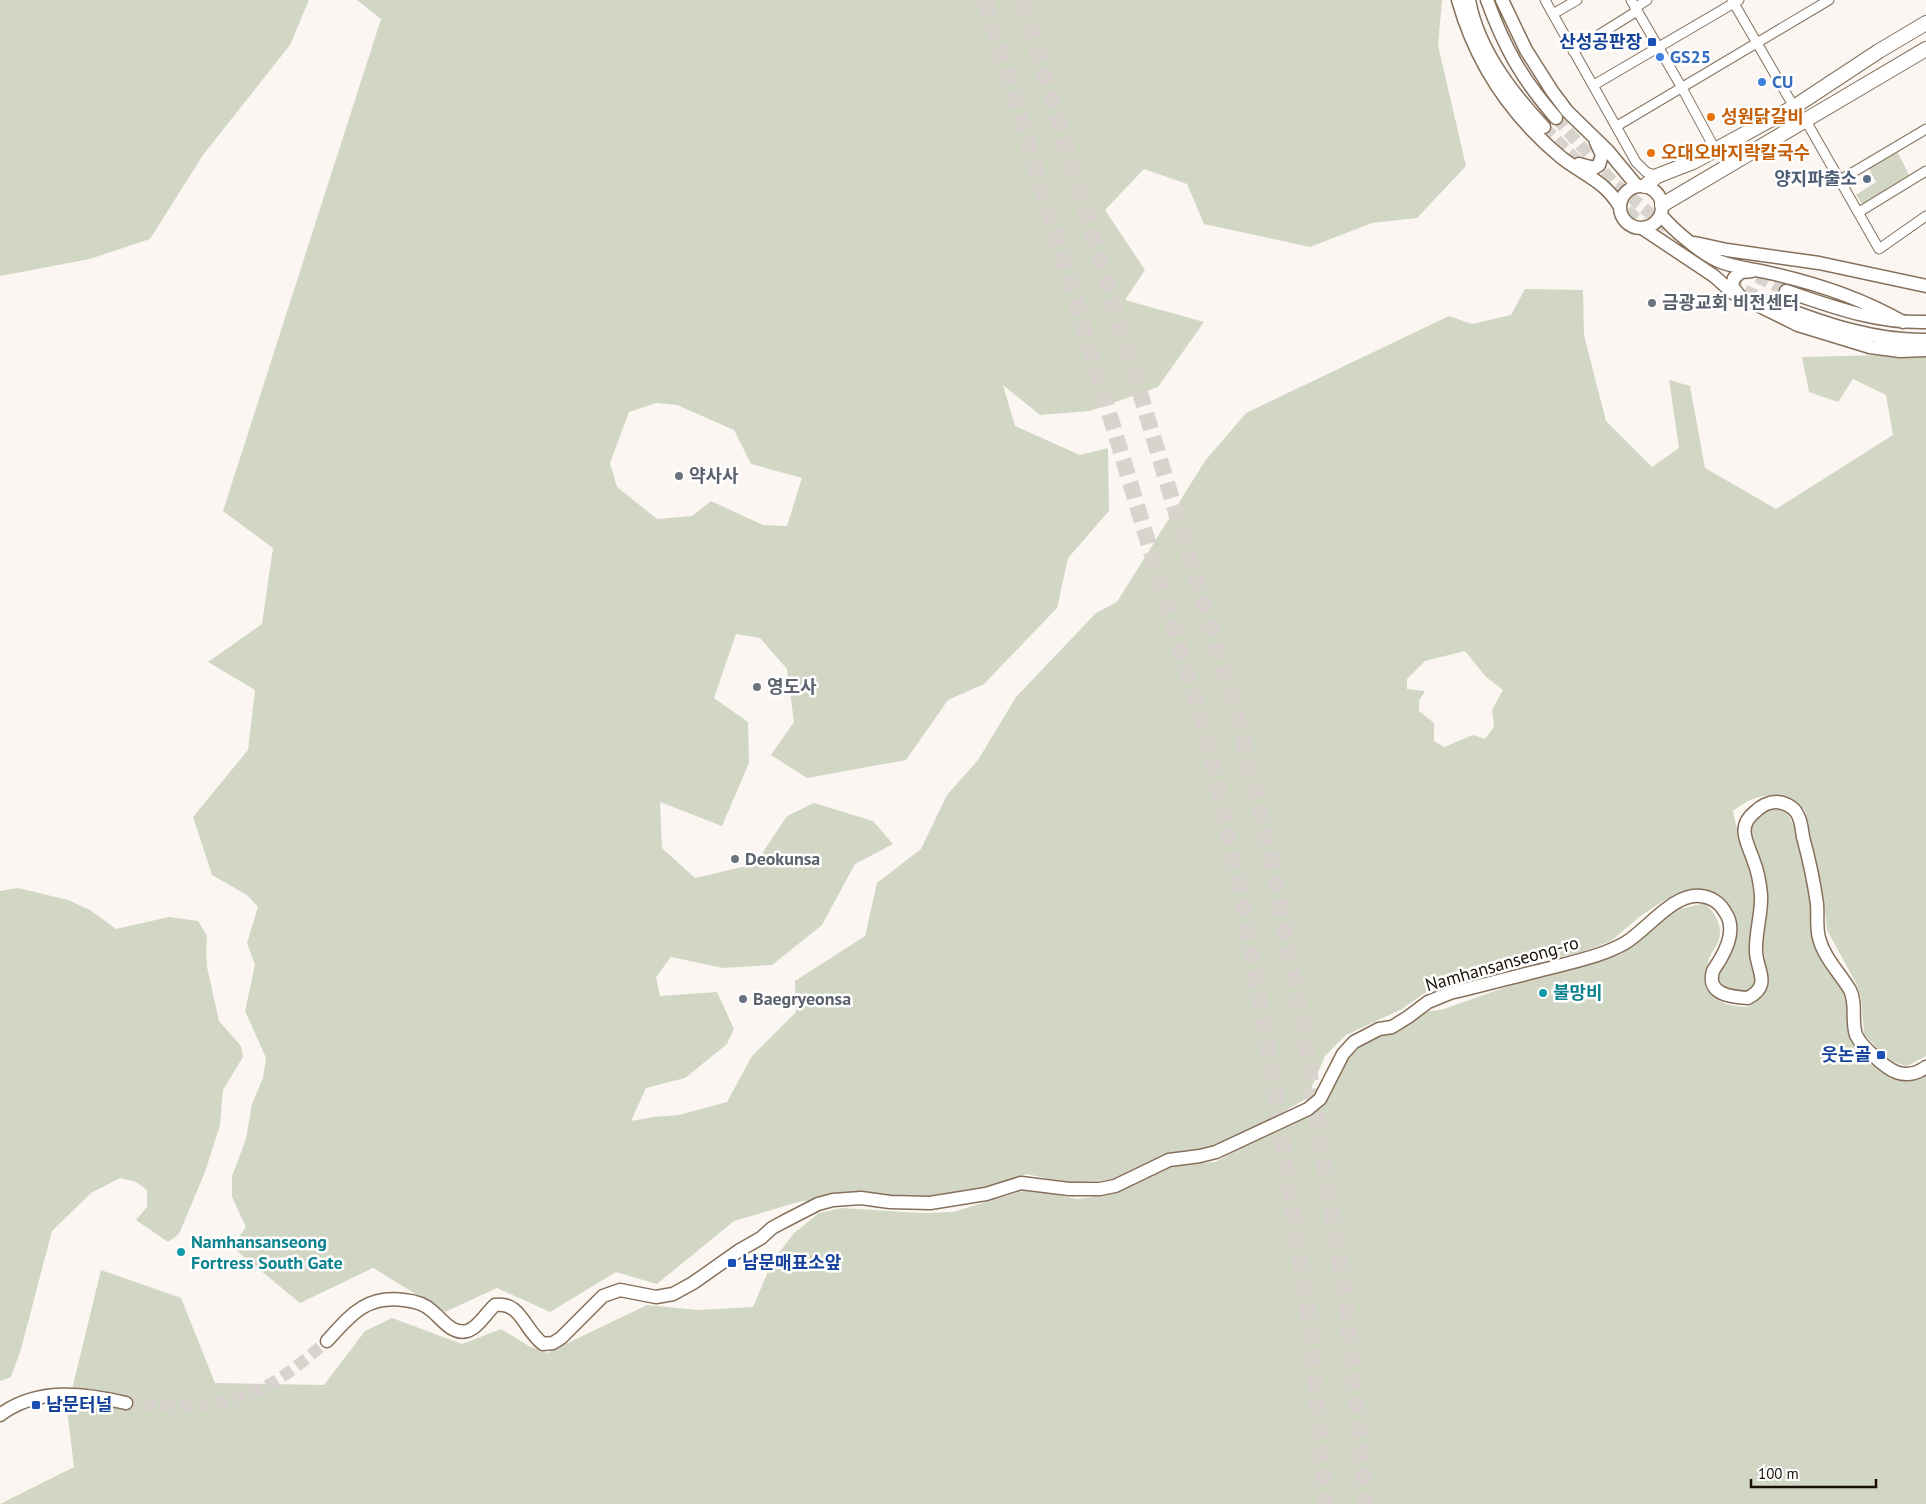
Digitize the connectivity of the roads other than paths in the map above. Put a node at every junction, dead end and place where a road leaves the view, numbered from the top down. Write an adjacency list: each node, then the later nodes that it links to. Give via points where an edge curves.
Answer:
1 (1458, 0): 27 (main road, via 1479,59 1498,89 1521,118)
2 (1469, 0): 23 (main road, via 1488,52 1523,104)
3 (1486, 0): 20 (main road, via 1502,41 1518,68)
4 (1502, 0): 25 (main road, via 1526,50 1552,91)
5 (1545, 0): 11 (street)
6 (1577, 0): 11 (street)
7 (1647, 0): 10 (street)
8 (1829, 0): 13 (street)
9 (1735, 1): 13 (street); 14 (street)
10 (1634, 6): 14 (street); 16 (street)
11 (1553, 14): 16 (street)
12 (1926, 24): 19 (main road)
13 (1757, 42): 18 (street); 19 (street)
14 (1658, 47): 17 (street); 18 (street)
15 (1926, 49): 21 (main road)
16 (1573, 51): 17 (street)
17 (1594, 85): 22 (street)
18 (1682, 88): 22 (street); 26 (street)
19 (1794, 107): 26 (main road)
20 (1556, 118)
21 (1806, 121): 30 (street); 33 (main road)
22 (1617, 126): 29 (street, via 1636,162 1646,172)
23 (1544, 127)
24 (1926, 129): 30 (street)
25 (1596, 140): 27 (main road, via 1602,155 1599,165 1594,168); 31 (main road)
26 (1716, 150): 29 (main road)
27 (1564, 160): 32 (main road, via 1601,185)
28 (1926, 171): 34 (street)
29 (1657, 176): 31 (main road)
30 (1840, 180): 34 (street)
31 (1641, 186): 32 (main road, via 1625,194); 33 (main road, via 1657,193)
32 (1620, 207): 36 (main road, via 1630,225)
33 (1661, 210): 36 (main road, via 1653,224); 37 (main road)
34 (1859, 212): 35 (street, via 1879,249)
35 (1926, 216)
36 (1642, 228): 41 (main road)
37 (1691, 242): 38 (main road, via 1721,262); 39 (main road, via 1818,263)
38 (1755, 270): 41 (main road, via 1742,272 1734,278 1732,286); 43 (main road, via 1843,295 1878,308)
39 (1926, 286)
40 (1786, 291): 43 (main road, via 1851,313)
41 (1740, 296): 46 (main road, via 1798,325 1838,338 1870,347)
42 (1779, 306): 45 (main road, via 1873,336)
43 (1903, 322): 44 (main road)
44 (1926, 322)
45 (1926, 340)
46 (1926, 350)
47 (1926, 1067): 48 (main road, Namhansanseong-ro, via 1908,1074 1890,1070 1863,1046 1857,1036 1851,992 1824,952 1818,936 1810,863 1796,811 1776,802 1763,805 1754,812 1744,827 1761,898 1756,955 1762,982 1748,998 1726,996 1715,987 1713,971 1729,941 1730,923 1721,905 1700,895 1690,896 1678,900 1627,942 1602,954 1450,993 1428,1002 1392,1027 1378,1029 1354,1042 1343,1054 1320,1099 1299,1114 1216,1152 1169,1160 1115,1186 1086,1190 1021,1183 986,1194 930,1203 847,1198 818,1204 772,1228 681,1291 656,1297 620,1290 603,1296 553,1343 543,1344 536,1339 509,1305 495,1305 473,1327 460,1331 449,1327 419,1302 388,1299 364,1305)
48 (327, 1341)
49 (126, 1403): 50 (main road, via 100,1396 65,1394 22,1401)
50 (0, 1415)

